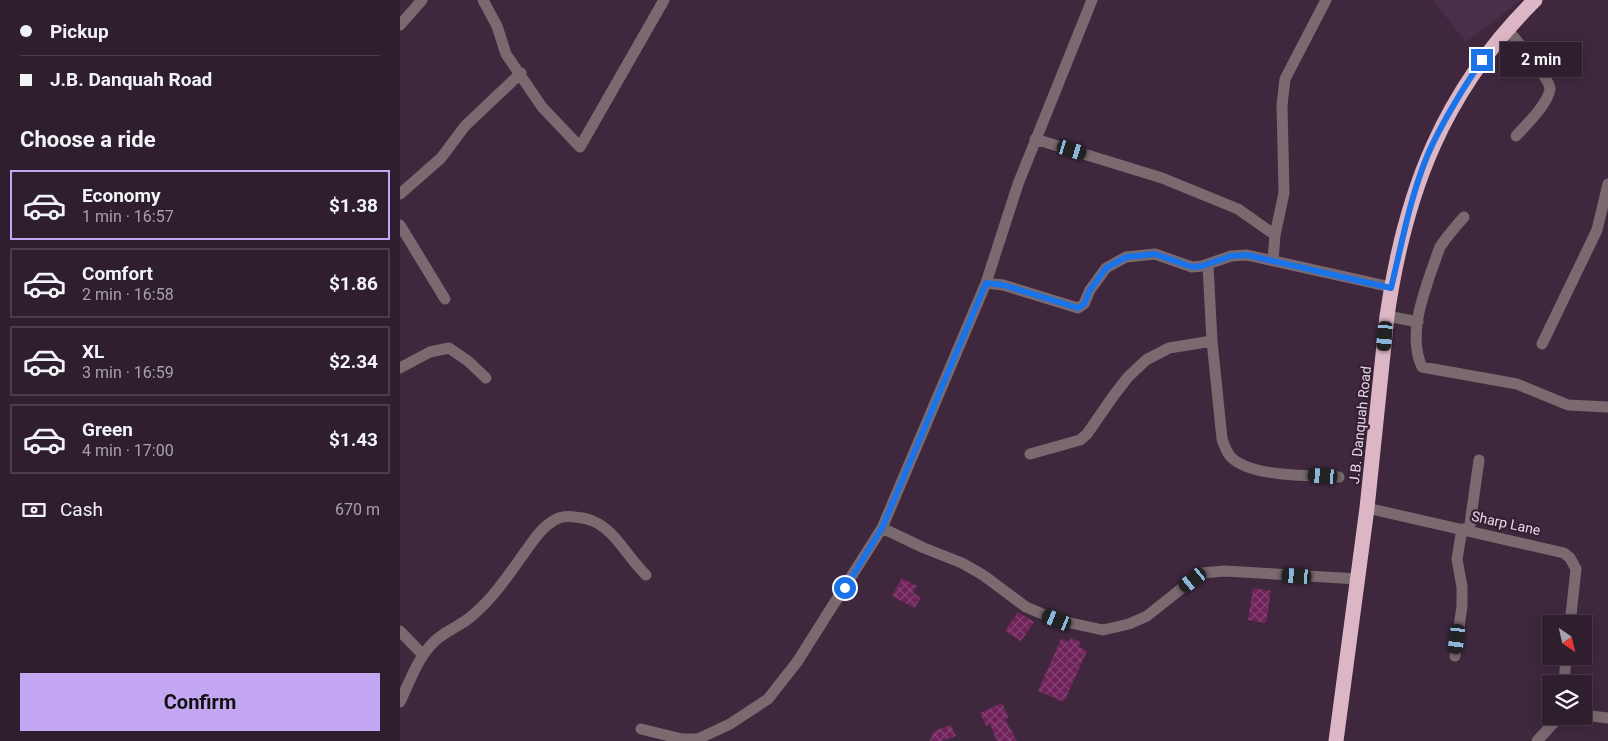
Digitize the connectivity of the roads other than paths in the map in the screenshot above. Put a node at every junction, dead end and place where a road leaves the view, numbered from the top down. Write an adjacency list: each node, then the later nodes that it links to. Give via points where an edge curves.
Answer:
1 (422, 0): 8 (street)
2 (483, 0): 10 (street, via 497,26 506,54)
3 (650, 0): 7 (street)
4 (1092, 0): 12 (street)
5 (1326, 0): 17 (street, via 1285,78 1282,104 1284,193)
6 (1535, 0): 9 (highway, J.B. Danquah Road)
7 (662, 4): 10 (street, via 580,147 542,107)
8 (400, 25)
9 (1507, 29): 11 (street, via 1550,87 1536,113); 21 (highway, J.B. Danquah Road, via 1458,97 1428,155 1406,221)
10 (521, 74): 14 (street, via 466,126 441,158)
11 (1516, 136)
12 (1036, 139): 17 (street, via 1162,178 1204,195 1238,209); 20 (street)
13 (1608, 184): 26 (street, via 1597,230)
14 (400, 194)
15 (1464, 217): 24 (street, via 1440,248)
16 (400, 225): 22 (street)
17 (1275, 236): 18 (street)
18 (1273, 261): 19 (street, via 1247,255 1231,256); 21 (street)
19 (1208, 265): 20 (street, via 1192,267 1155,254 1126,257 1106,268 1084,304 1078,308 1003,285); 25 (street)
20 (986, 283): 34 (street)
21 (1391, 288): 23 (highway, J.B. Danquah Road)
22 (445, 299)
23 (1387, 316): 24 (street); 33 (highway, J.B. Danquah Road)
24 (1418, 322): 29 (street, via 1417,344 1422,367 1517,384 1568,405)
25 (1212, 342): 30 (street, via 1169,348 1146,360 1128,377 1080,440); 32 (street, via 1222,439 1231,457 1259,471)
26 (1542, 344)
27 (400, 368): 28 (street, via 430,352 449,348)
28 (486, 378)
29 (1608, 407)
30 (1030, 454)
31 (1479, 460): 35 (street)
32 (1339, 477)
33 (1367, 508): 35 (street, Sharp Lane); 37 (highway, J.B. Danquah Road)
34 (882, 528): 37 (street, via 984,575 1026,607 1057,620 1103,630 1147,616 1201,573 1225,571); 46 (street, via 797,662 768,699 730,724 698,739 682,739)
35 (1466, 530): 38 (street, Sharp Lane, via 1564,553 1576,569); 41 (street, via 1457,559 1462,606)
36 (646, 574): 40 (street, via 602,524 562,517 547,525 537,536 475,614 439,637)
37 (1358, 579): 47 (highway, J.B. Danquah Road)
38 (1571, 615)
39 (400, 631): 40 (street)
40 (423, 655): 42 (street)
41 (1455, 656)
42 (400, 702)
43 (1592, 716): 44 (street)
44 (1608, 718)
45 (1552, 725): 48 (street)
46 (641, 729)
47 (1336, 741)
48 (1537, 741)

